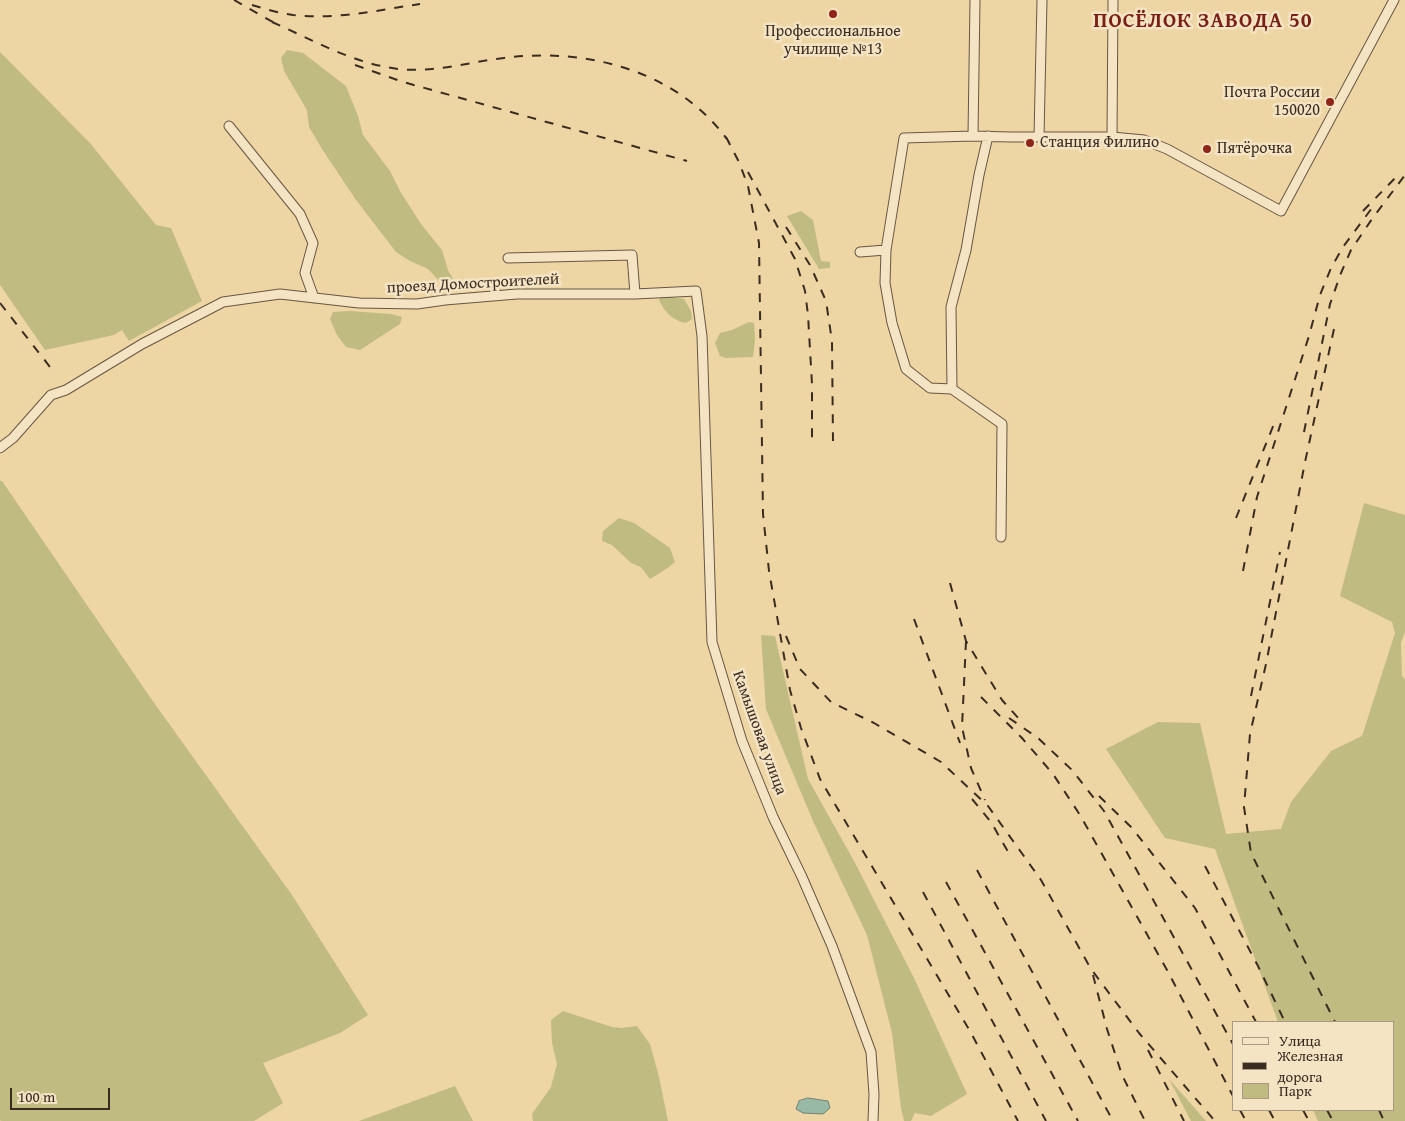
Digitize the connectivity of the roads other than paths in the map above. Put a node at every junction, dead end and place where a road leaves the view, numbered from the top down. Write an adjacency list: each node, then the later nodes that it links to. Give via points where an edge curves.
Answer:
1 (975, 0): 6 (street)
2 (1042, 0): 8 (street)
3 (1114, 0): 9 (street)
4 (1394, 0): 9 (street, via 1281,210 1159,145)
5 (228, 126): 15 (street, via 300,214 313,243 305,273)
6 (974, 136): 7 (street); 10 (street, via 904,138)
7 (988, 136): 8 (street); 16 (street, via 951,308)
8 (1039, 137): 9 (street)
9 (1112, 137)
10 (886, 250): 11 (street); 16 (street, via 885,283 892,323 906,369 930,388)
11 (860, 252)
12 (508, 258): 14 (street, via 632,254)
13 (696, 291): 14 (street, проезд Домостроителей); 19 (street, Камышовая улица, via 702,336 712,642 742,740 832,946 871,1052)
14 (635, 294): 15 (street, проезд Домостроителей, via 517,294 417,304)
15 (314, 298): 17 (street, проезд Домостроителей, via 280,294 223,302 51,396)
16 (952, 389): 18 (street, via 1002,424)
17 (0, 448)
18 (1001, 537)
19 (872, 1121)

